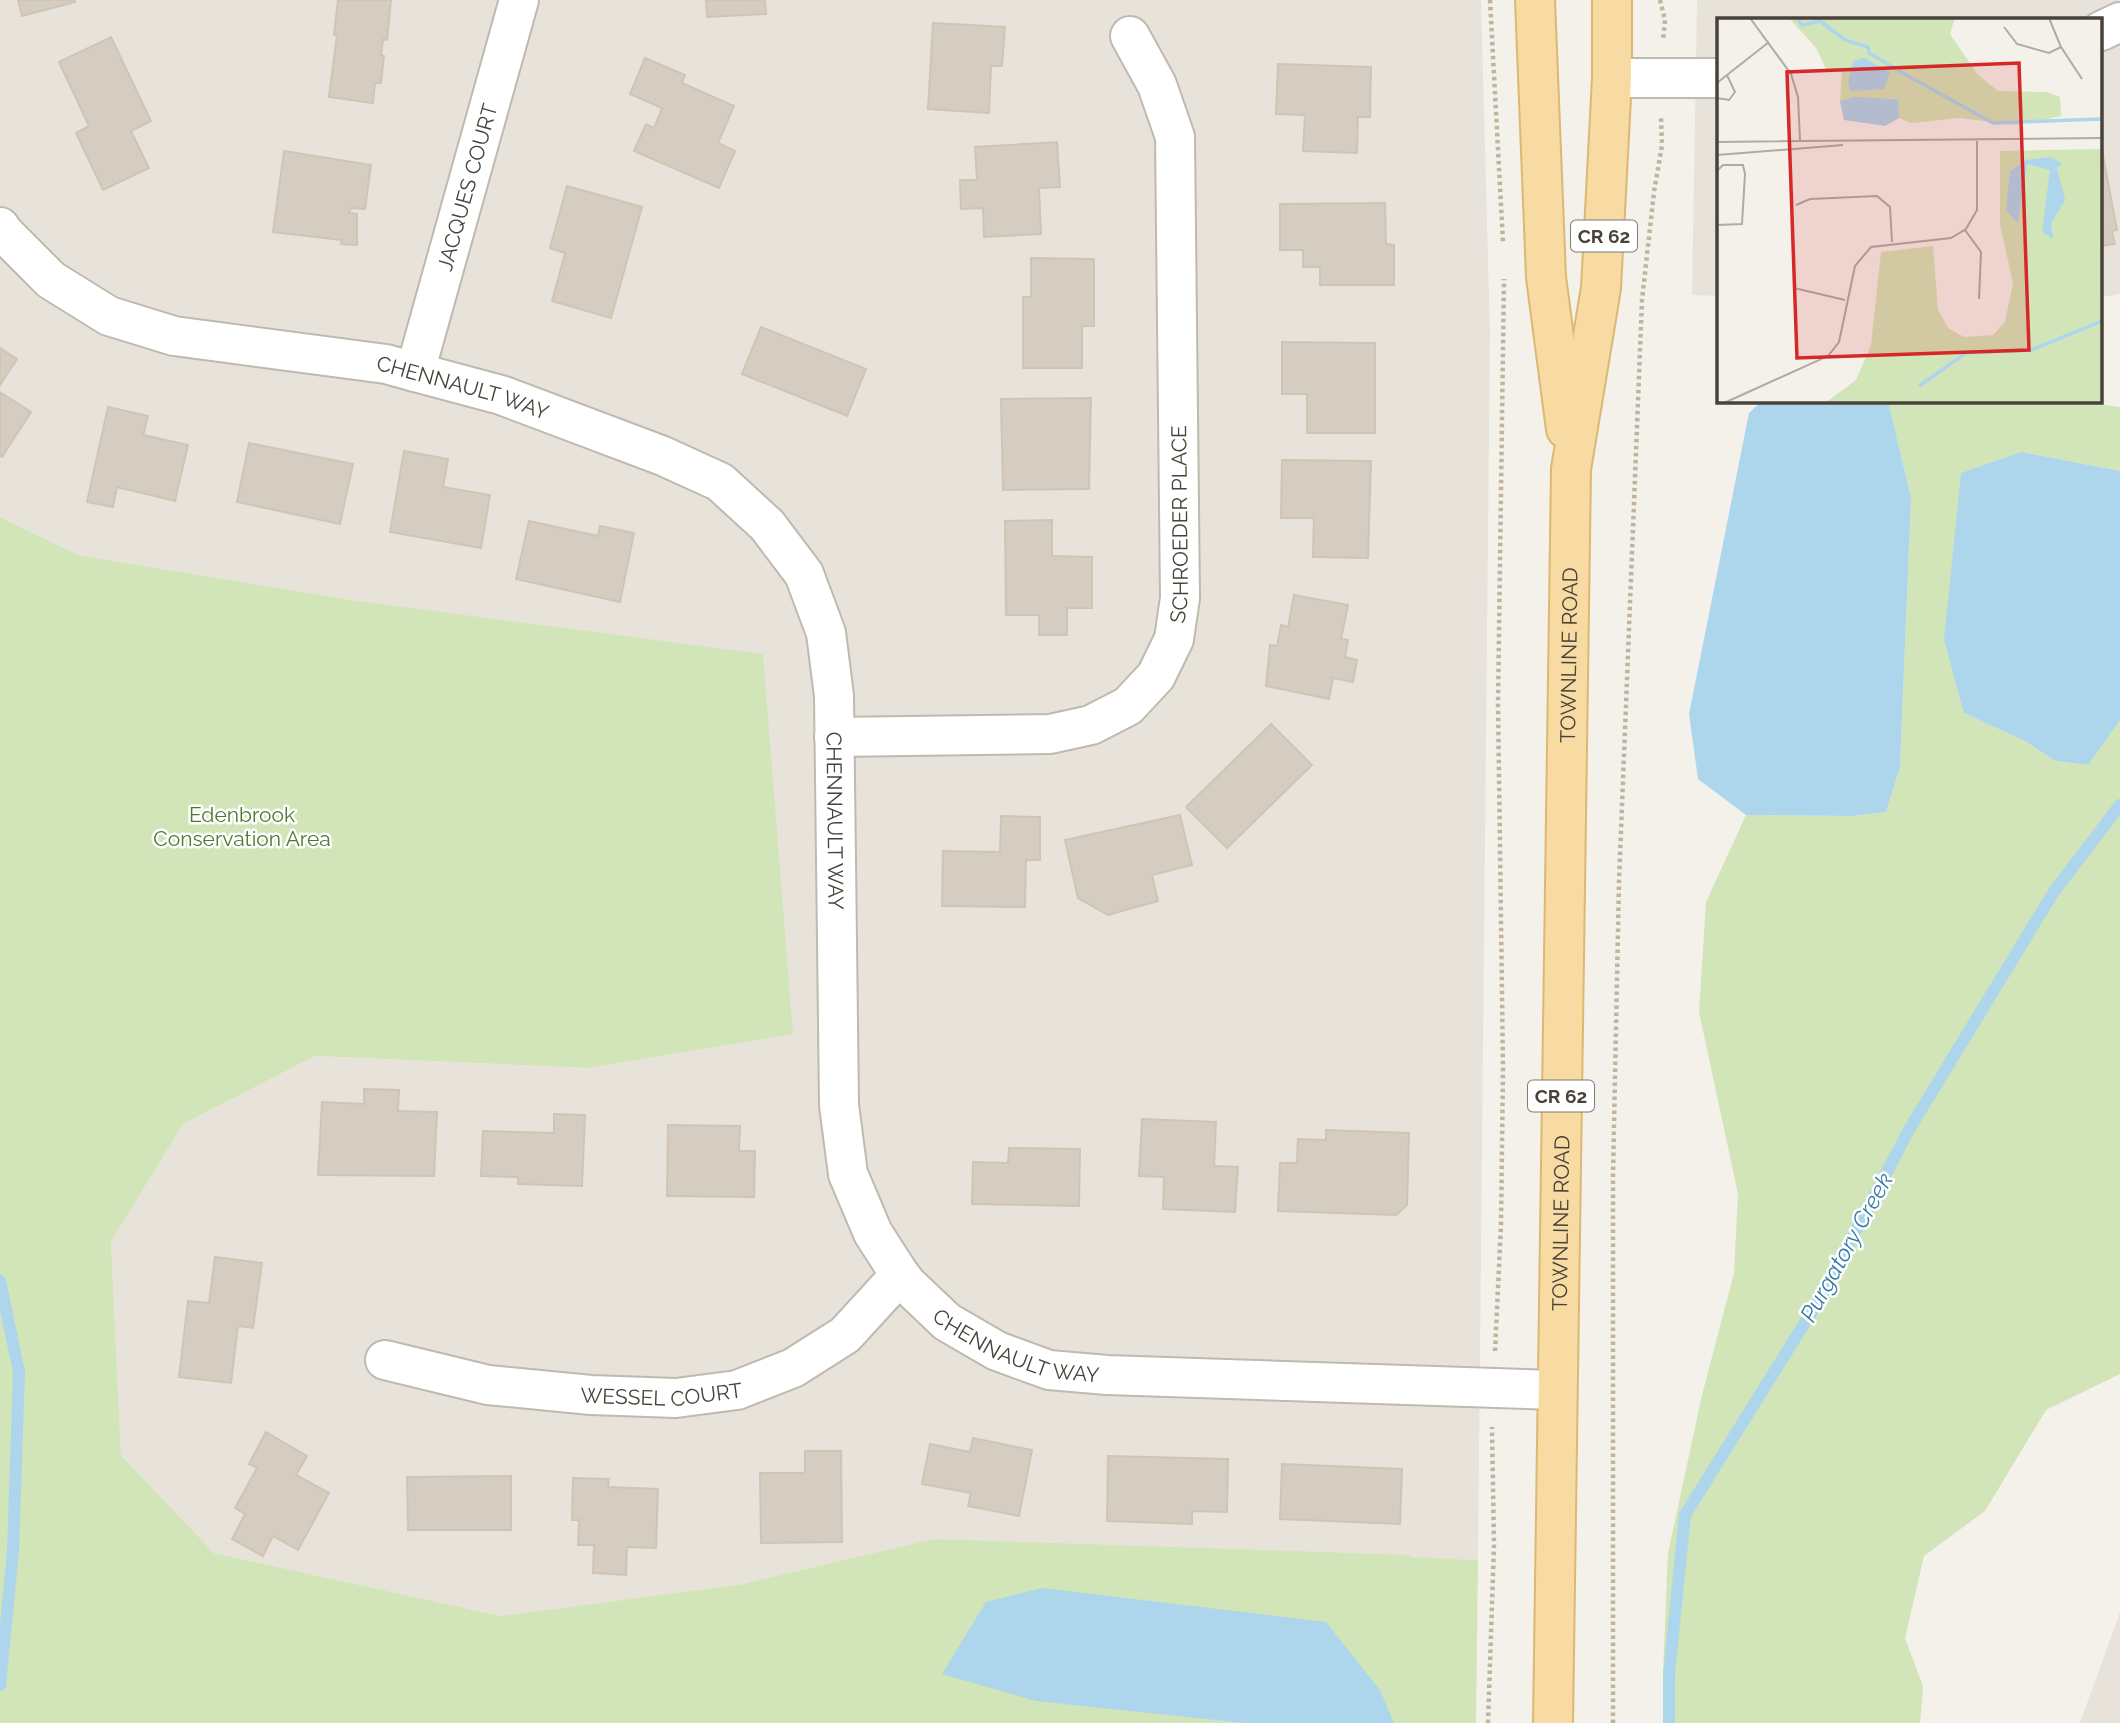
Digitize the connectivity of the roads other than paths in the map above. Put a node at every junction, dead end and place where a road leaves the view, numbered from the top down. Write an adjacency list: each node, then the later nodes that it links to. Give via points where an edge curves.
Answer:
1 (519, 0): 10 (street, JACQUES COURT)
2 (1535, 0): 11 (main road, TOWNLINE ROAD / CR 62, via 1546,277)
3 (1612, 0): 7 (main road, TOWNLINE ROAD / CR 62)
4 (2120, 22): 5 (street)
5 (2102, 31)
6 (1130, 36): 12 (street, SCHROEDER PLACE, via 1157,85 1175,137 1180,598 1174,639 1156,676 1128,706 1091,725 1050,734)
7 (1612, 78): 8 (street); 11 (main road, TOWNLINE ROAD / CR 62, via 1601,288)
8 (1717, 78)
9 (0, 226): 10 (street, CHENNAULT WAY, via 51,280 110,316 174,336 386,364)
10 (415, 372): 12 (street, CHENNAULT WAY, via 501,395 720,482 767,525 804,574 826,633)
11 (1571, 469): 15 (main road, TOWNLINE ROAD / CR 62)
12 (834, 737): 13 (street, CHENNAULT WAY, via 839,1105 848,1174 873,1233)
13 (900, 1275): 14 (street, WESSEL COURT, via 845,1335 793,1368 737,1390 676,1398 592,1395 488,1385); 15 (street, CHENNAULT WAY, via 947,1322 997,1351 1049,1370)
14 (385, 1360)
15 (1557, 1390): 16 (main road, TOWNLINE ROAD / CR 62)
16 (1553, 1723)

